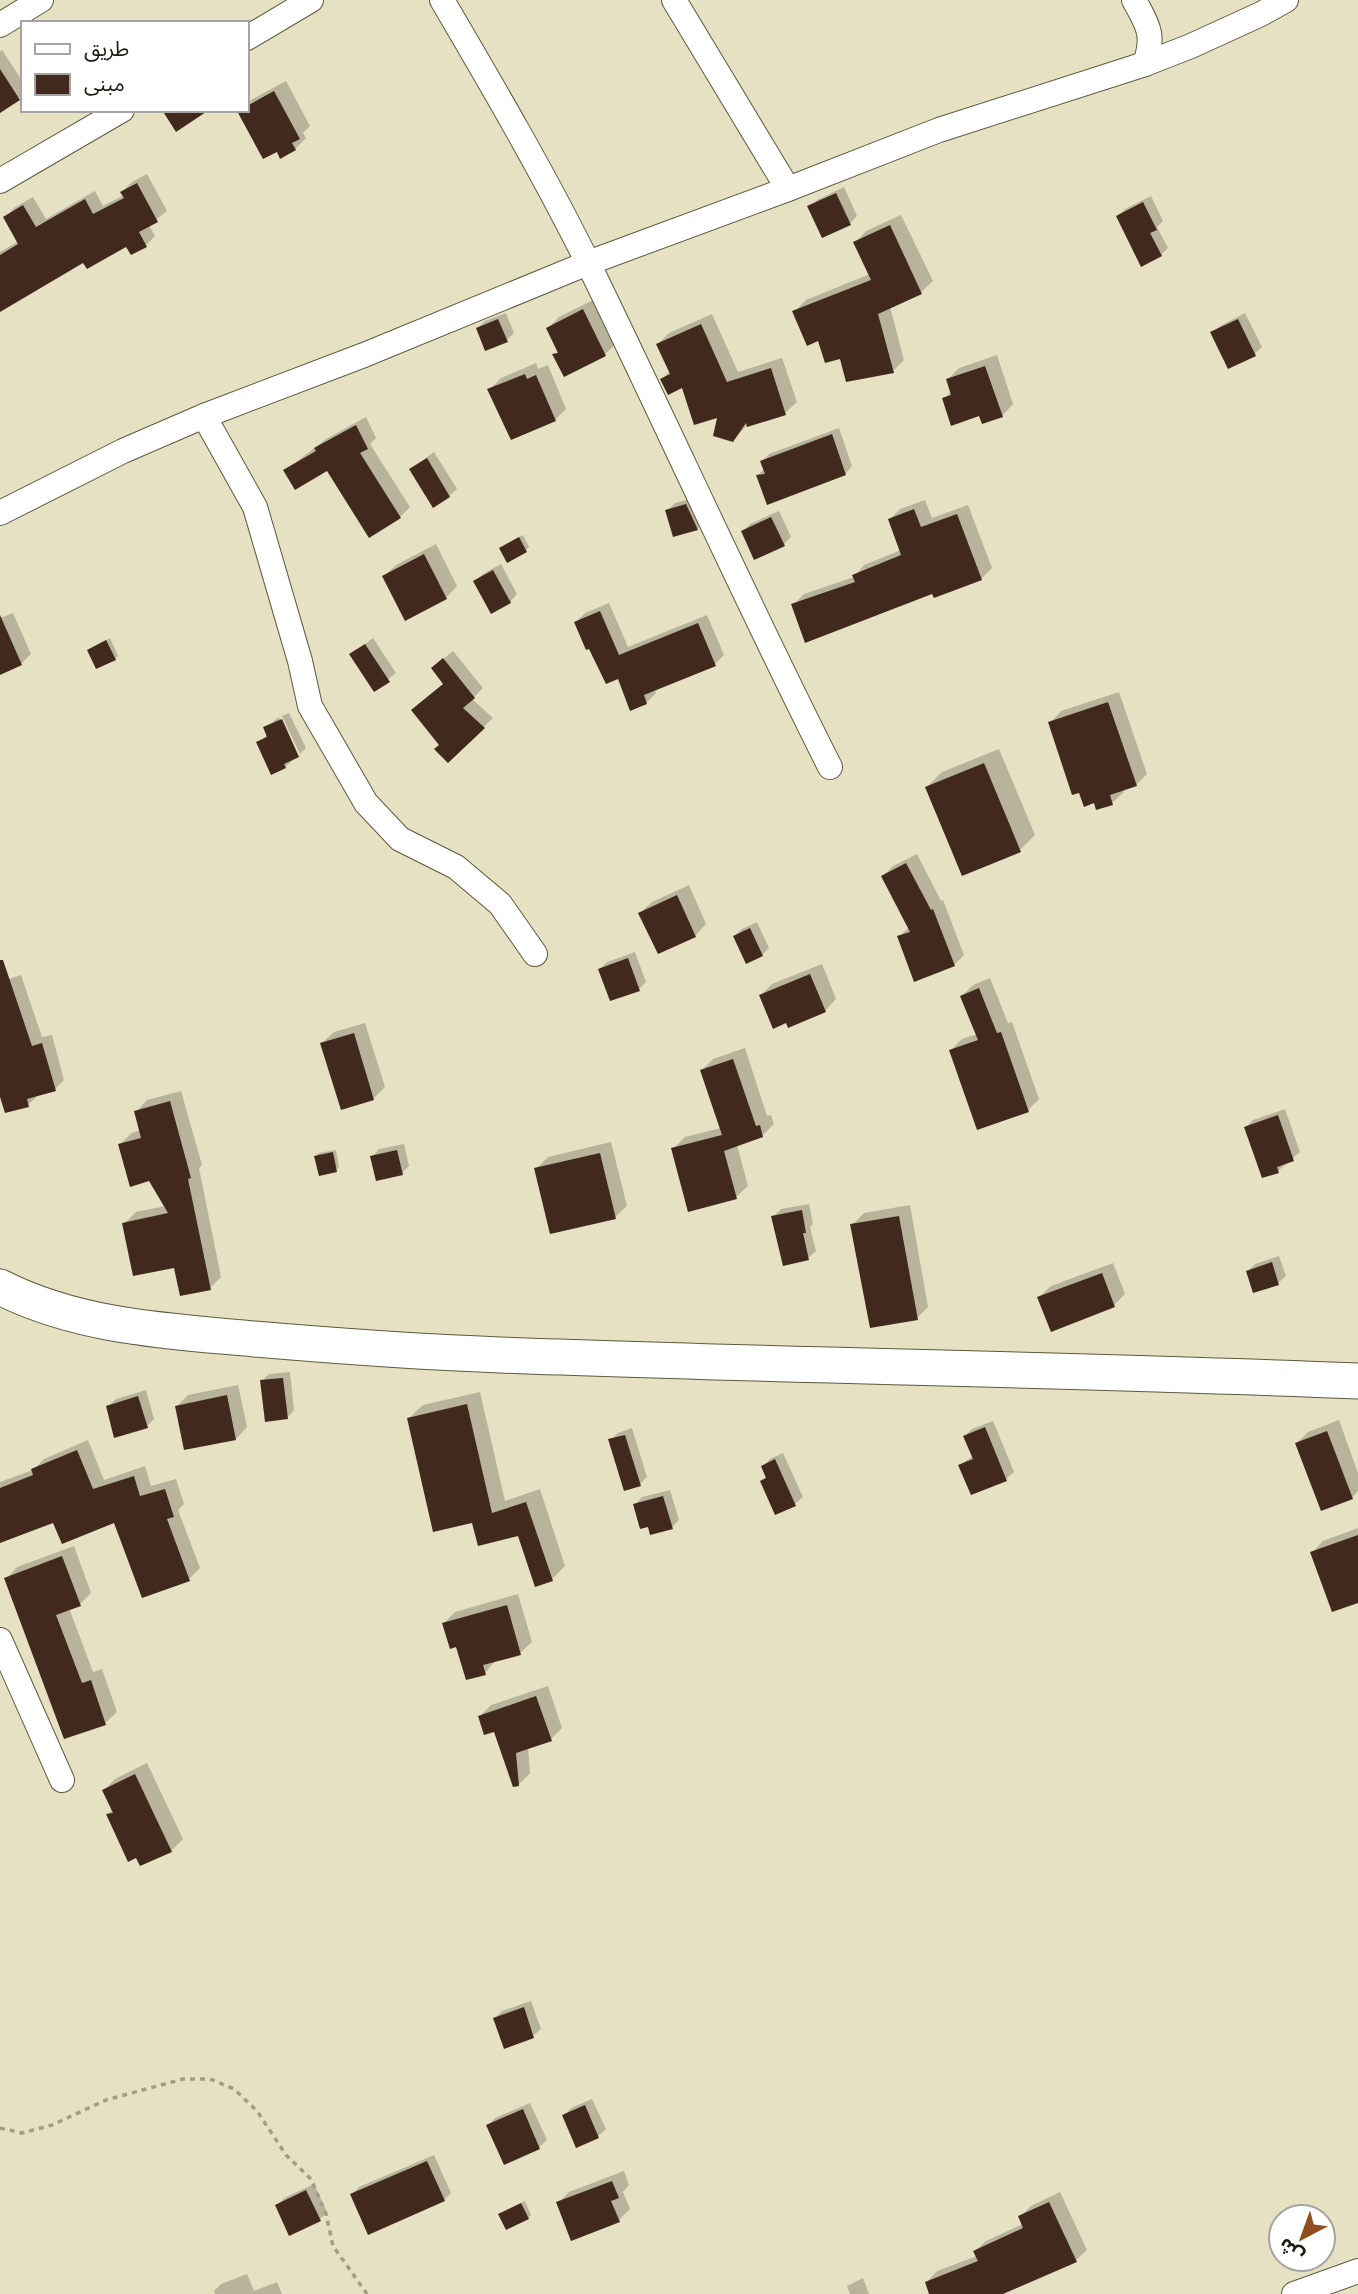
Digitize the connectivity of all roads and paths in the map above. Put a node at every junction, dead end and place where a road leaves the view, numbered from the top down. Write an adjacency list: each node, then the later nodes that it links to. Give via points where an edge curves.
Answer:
1 (41, 0): 7 (street)
2 (312, 0): 8 (street)
3 (442, 0): 13 (street)
4 (674, 0): 12 (street)
5 (1134, 0): 9 (street, via 1151,37)
6 (1286, 0): 9 (street)
7 (0, 25)
8 (248, 37)
9 (1145, 64): 12 (street, via 939,130)
10 (118, 112): 11 (street)
11 (0, 181)
12 (788, 189): 13 (street)
13 (588, 263): 14 (street); 16 (street)
14 (204, 416): 15 (street, via 122,451); 17 (street, via 256,507 310,706 366,803 400,839 457,867 500,904)
15 (0, 513)
16 (830, 767)
17 (535, 954)
18 (0, 1287): 19 (street, via 90,1320 394,1351)
19 (1358, 1381)
20 (0, 1640): 21 (street)
21 (62, 1780)
22 (0, 2128): 24 (path, via 22,2133 52,2125 106,2101 183,2079 210,2079 234,2089 311,2179 333,2246)
23 (1358, 2271): 25 (street)
24 (367, 2294)
25 (1294, 2294)

